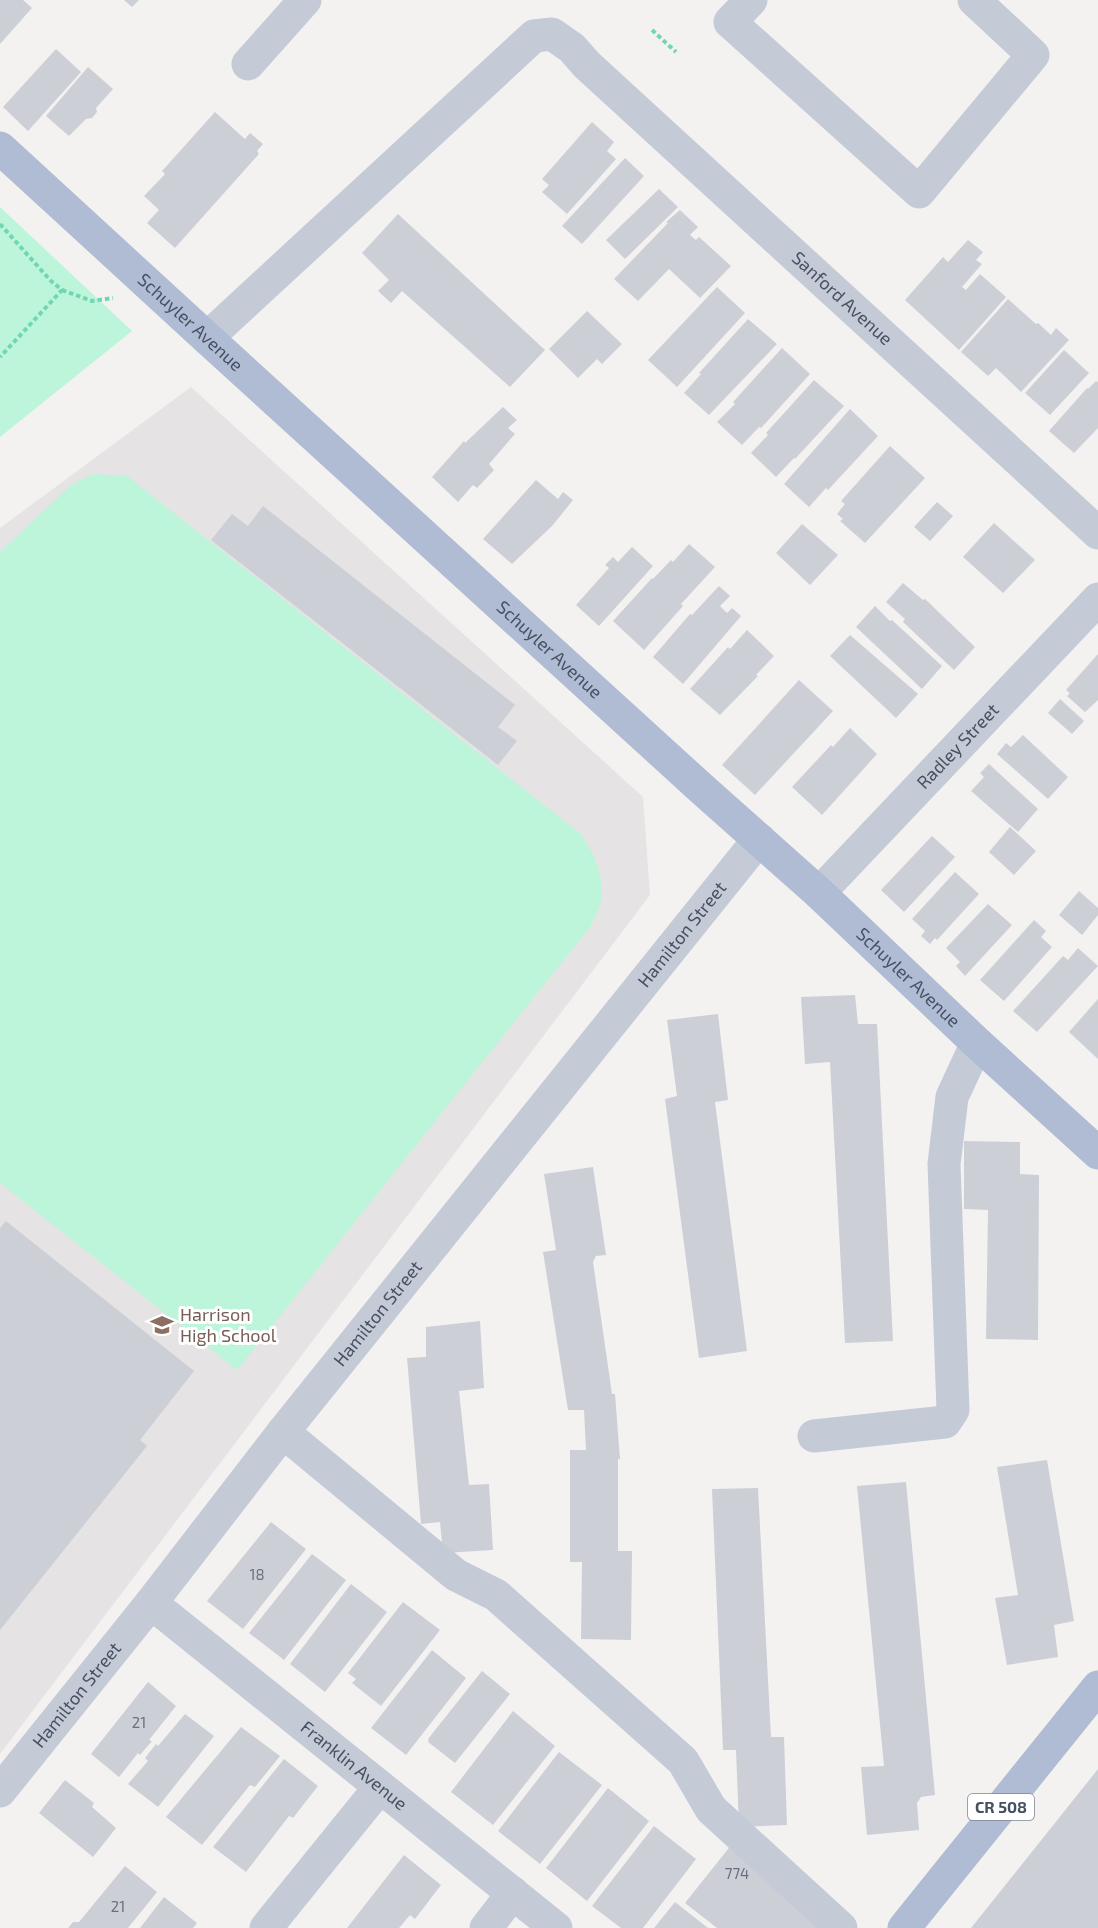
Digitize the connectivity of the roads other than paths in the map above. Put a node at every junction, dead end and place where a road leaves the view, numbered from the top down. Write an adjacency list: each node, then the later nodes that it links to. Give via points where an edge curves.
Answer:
1 (305, 0): 4 (street)
2 (751, 0): 3 (street, via 730,22 919,192 1033,55)
3 (974, 0)
4 (248, 64)
5 (0, 148): 6 (main road, Schuyler Avenue)
6 (207, 338): 7 (street, Sanford Avenue, via 534,36 552,34 572,48); 9 (main road, Schuyler Avenue)
7 (1098, 533)
8 (1098, 599): 10 (street, Radley Street)
9 (759, 840): 10 (main road, Schuyler Avenue); 13 (street, Hamilton Street)
10 (819, 893): 11 (main road, Schuyler Avenue)
11 (977, 1042): 12 (main road, Schuyler Avenue); 14 (street, via 952,1096 944,1164 953,1410 945,1422)
12 (1098, 1153)
13 (283, 1432): 15 (street, Hamilton Street); 23 (street, via 456,1575 496,1595 683,1761 711,1809)
14 (814, 1436)
15 (151, 1603): 17 (street, Franklin Avenue); 18 (street, Hamilton Street)
16 (1098, 1687): 24 (main road, CR 508)
17 (380, 1787): 19 (street, Franklin Avenue); 20 (street)
18 (0, 1791)
19 (513, 1893): 21 (street); 22 (street, Franklin Avenue)
20 (266, 1928)
21 (486, 1928)
22 (556, 1928)
23 (840, 1928)
24 (904, 1928)

